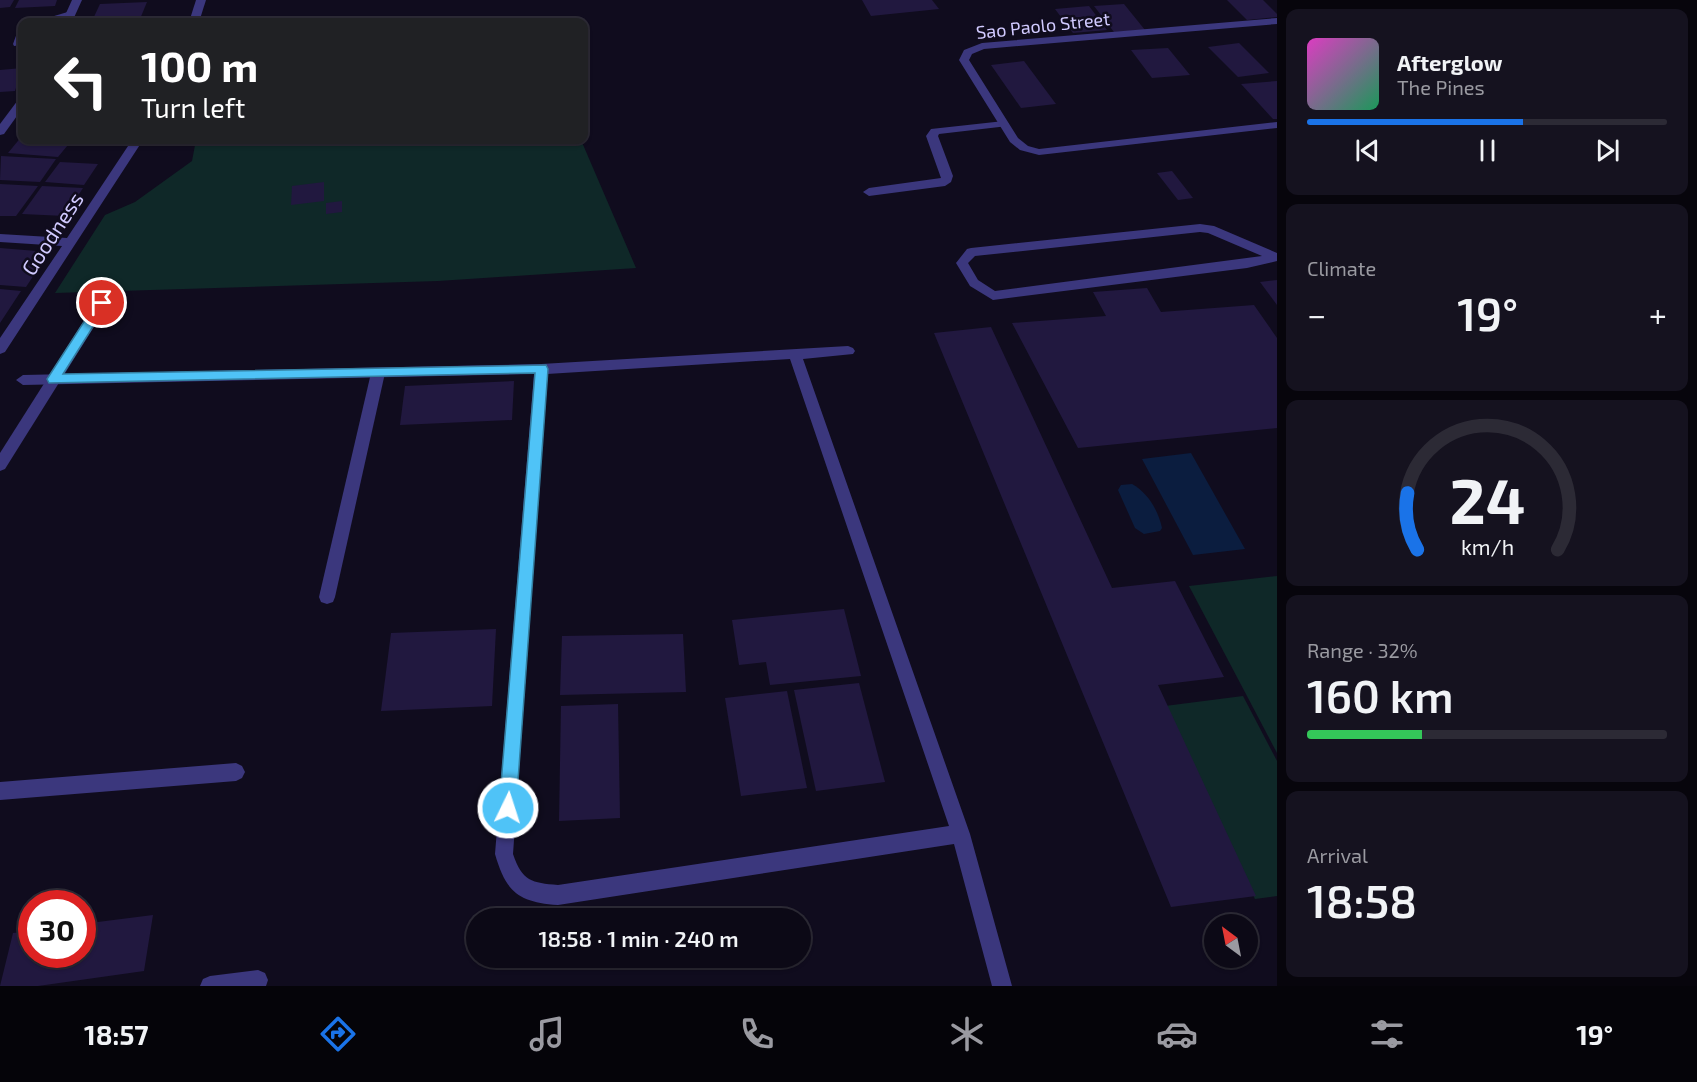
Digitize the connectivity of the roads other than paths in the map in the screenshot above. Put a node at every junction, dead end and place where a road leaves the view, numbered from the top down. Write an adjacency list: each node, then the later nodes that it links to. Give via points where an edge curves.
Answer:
1 (77, 0): 3 (street)
2 (201, 0): 4 (street)
3 (69, 18)
4 (195, 18)
5 (1277, 21): 7 (street, Sao Paolo Street, via 974,49 964,60)
6 (18, 107): 9 (street)
7 (1004, 124): 8 (street, Sao Paolo Street, via 1018,144 1039,152); 11 (street, via 935,132 932,136 947,176 941,183)
8 (1277, 125)
9 (0, 132)
10 (135, 144): 13 (street, Goodness)
11 (869, 192)
12 (0, 238): 13 (street)
13 (71, 242): 16 (street, Goodness)
14 (1276, 257): 14 (street, via 1200,228 971,252 962,263 974,283 993,296)
15 (102, 303): 21 (street)
16 (0, 349)
17 (848, 351): 18 (street)
18 (795, 355): 19 (street); 27 (street)
19 (541, 369): 20 (street); 27 (street, via 504,854 509,873 519,887 536,894 558,895)
20 (378, 373): 21 (street); 24 (street)
21 (54, 379): 22 (street); 23 (street)
22 (23, 380)
23 (0, 465)
24 (327, 597)
25 (236, 772): 26 (street)
26 (0, 791)
27 (961, 834): 30 (street)
28 (258, 981): 29 (street)
29 (210, 986)
30 (1002, 986)

